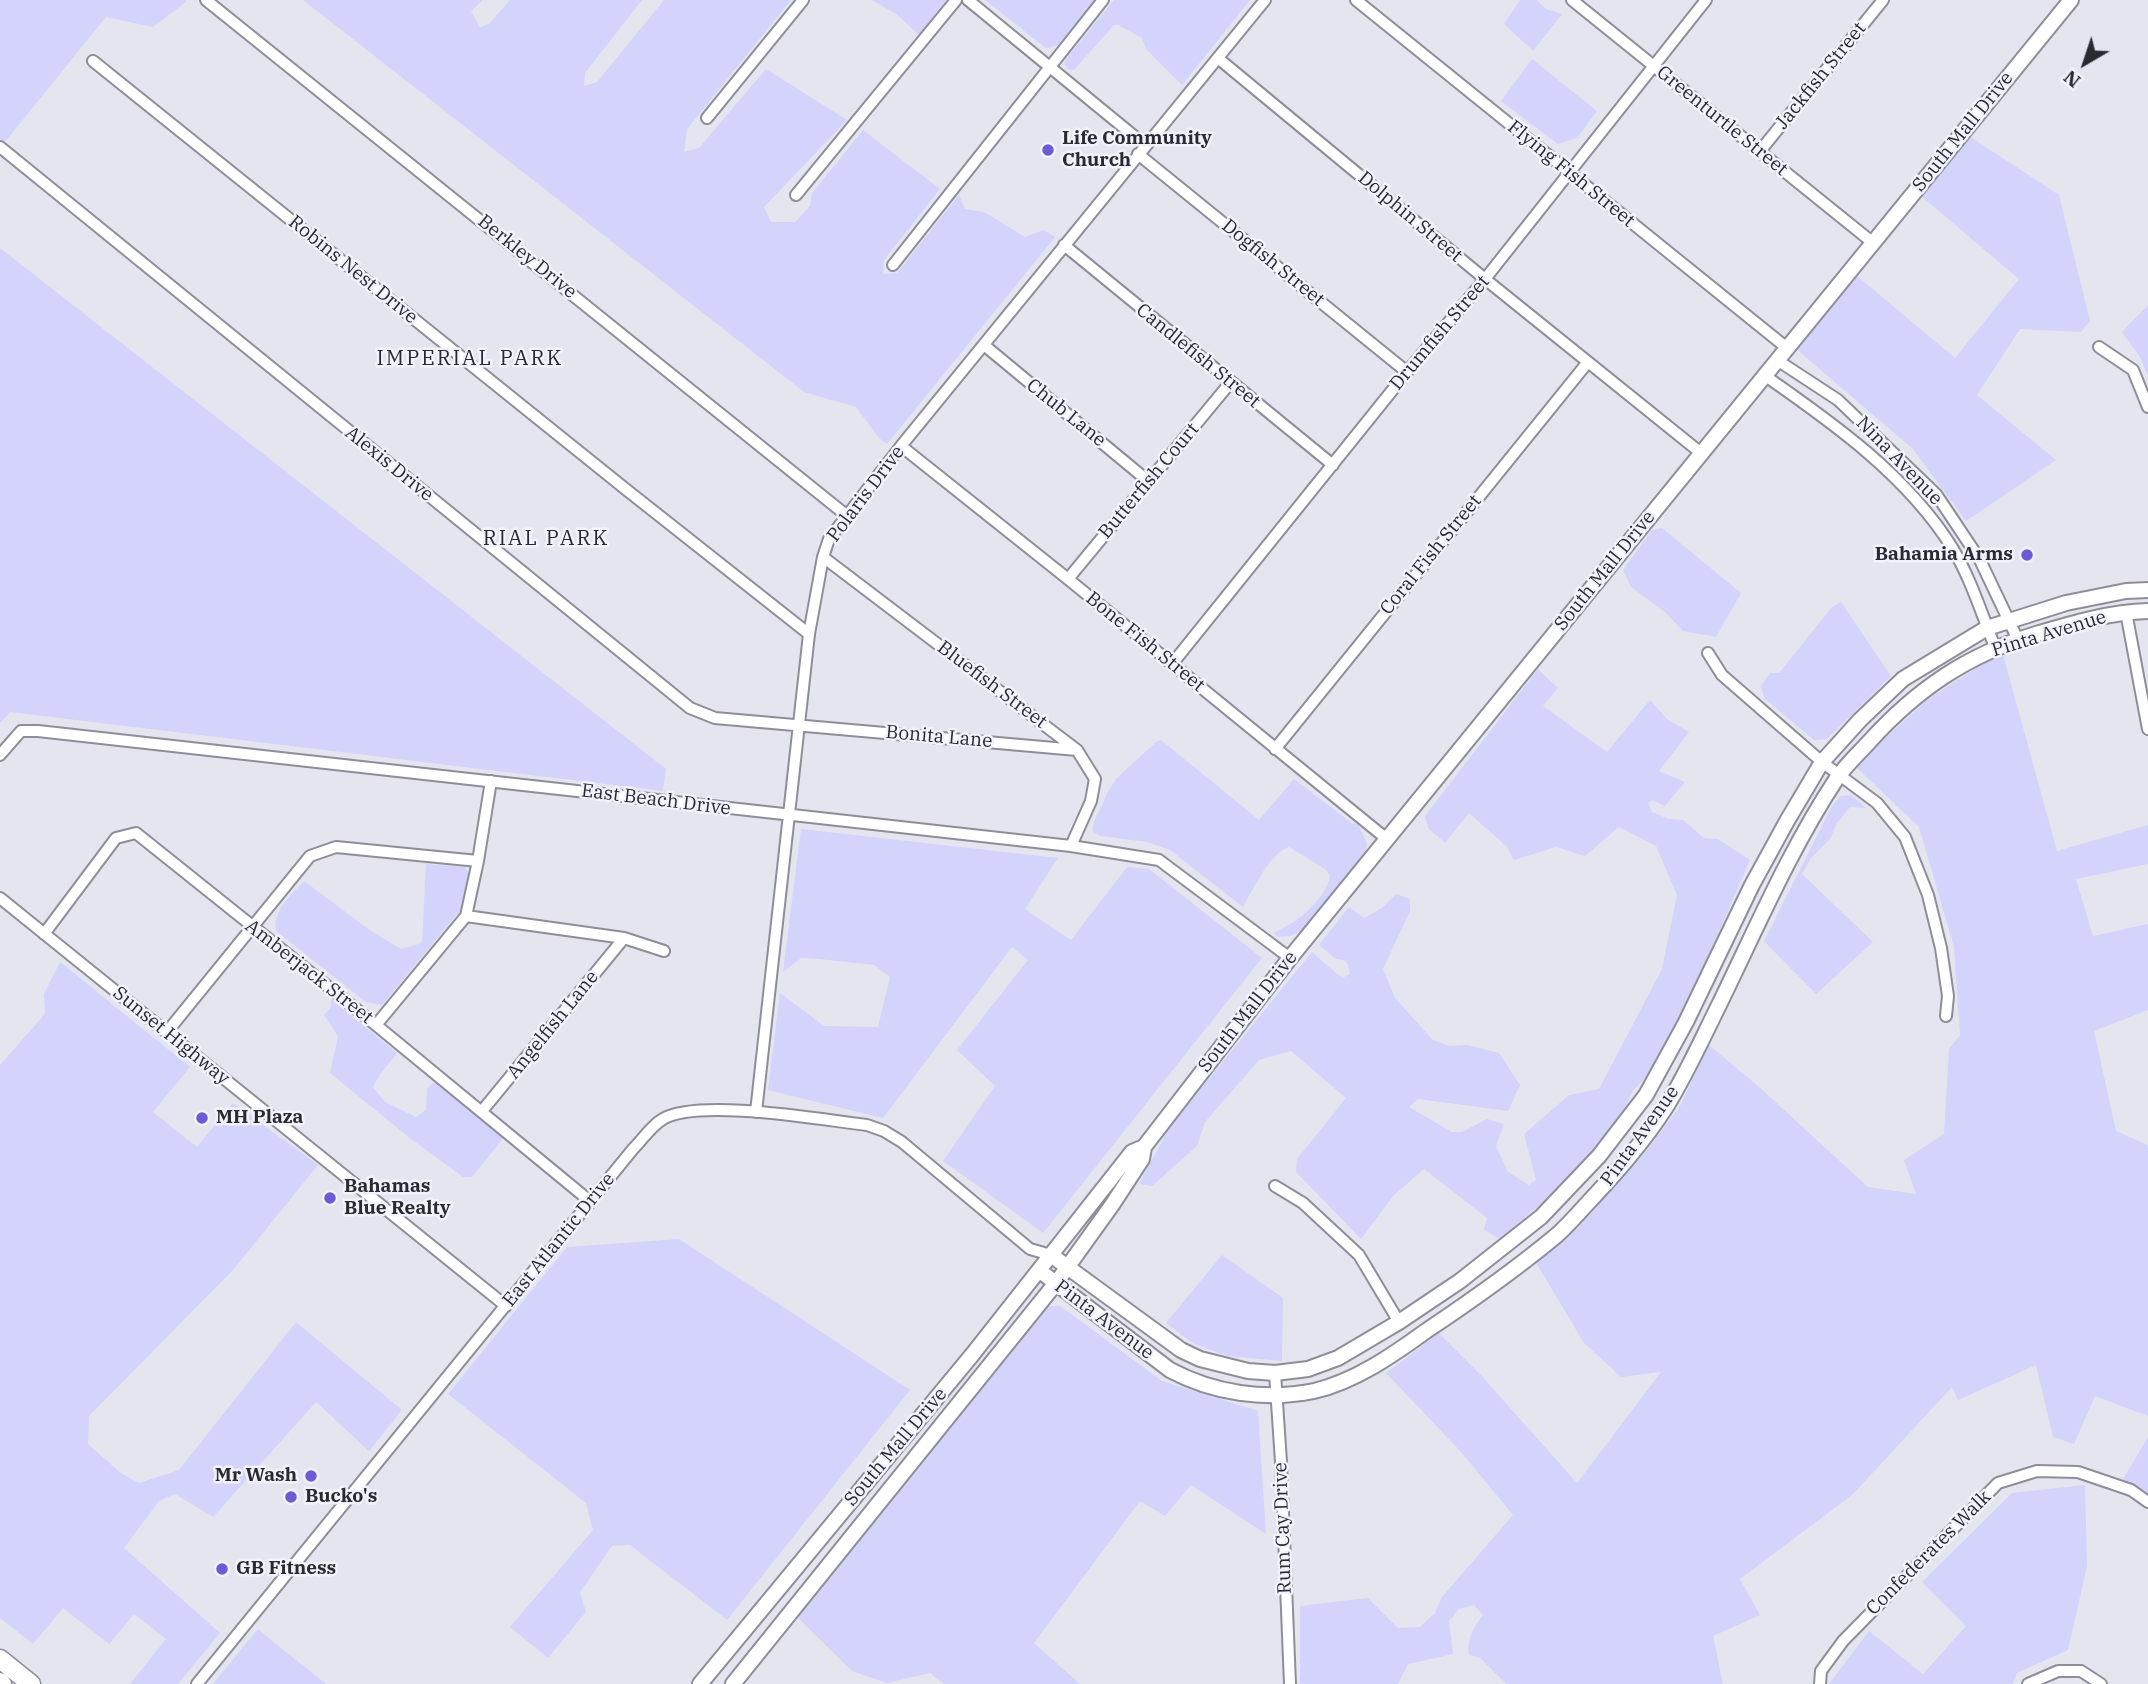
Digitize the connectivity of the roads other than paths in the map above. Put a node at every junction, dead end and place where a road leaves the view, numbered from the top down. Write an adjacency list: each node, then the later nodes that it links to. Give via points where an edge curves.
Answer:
1 (206, 0): 40 (street, Berkley Drive)
2 (803, 0): 16 (street)
3 (956, 0): 21 (street)
4 (968, 0): 15 (street, Dogfish Street)
5 (1104, 0): 15 (street)
6 (1265, 0): 12 (street, Polaris Drive)
7 (1356, 0): 20 (street, Flying Fish Street)
8 (1572, 0): 14 (street, Greenturtle Street)
9 (1706, 0): 14 (street, Drumfish Street)
10 (1883, 0): 19 (street, Jackfish Street)
11 (2071, 0): 22 (street, South Mall Drive)
12 (1219, 59): 18 (street, Polaris Drive); 25 (street, Dolphin Street)
13 (93, 61): 50 (street, Robins Nest Drive)
14 (1653, 65): 19 (street, Greenturtle Street); 20 (street, Drumfish Street)
15 (1050, 66): 18 (street, Dogfish Street); 24 (street)
16 (708, 118)
17 (0, 147): 55 (street, Alexis Drive, via 690,708 715,718)
18 (1142, 150): 23 (street, Polaris Drive); 30 (street, Dogfish Street)
19 (1760, 151): 22 (street, Greenturtle Street)
20 (1570, 173): 25 (street, Drumfish Street); 28 (street, Flying Fish Street)
21 (796, 195)
22 (1872, 242): 28 (street, South Mall Drive)
23 (1064, 246): 26 (street, Polaris Drive); 32 (street, Candlefish Street)
24 (894, 265)
25 (1485, 279): 29 (street, Dolphin Street); 30 (street, Drumfish Street)
26 (984, 345): 36 (street, Polaris Drive); 39 (street, Chub Lane)
27 (2099, 346): 34 (street, via 2133,370)
28 (1782, 354): 31 (street, South Mall Drive); 33 (street, Nina Avenue)
29 (1588, 362): 37 (street, Dolphin Street); 57 (street, Coral Fish Street)
30 (1407, 372): 38 (street, Drumfish Street)
31 (1764, 376): 35 (street, Nina Avenue); 37 (street, South Mall Drive)
32 (1230, 383): 38 (street, Candlefish Street); 39 (street, Butterfish Court)
33 (1838, 400): 35 (street, Nina Avenue); 42 (street, Nina Avenue, via 1936,495)
34 (2148, 407)
35 (1824, 417): 43 (street, Nina Avenue, via 1926,511)
36 (901, 446): 40 (street, Polaris Drive); 44 (street, Bone Fish Street)
37 (1701, 453): 64 (street, South Mall Drive)
38 (1333, 465): 54 (street, Drumfish Street)
39 (1148, 481): 44 (street, Butterfish Court)
40 (846, 515): 41 (street, Polaris Drive, via 829,538)
41 (823, 557): 50 (street, Polaris Drive); 58 (street, Bluefish Street)
42 (1980, 560): 43 (street); 48 (street, Nina Avenue)
43 (1963, 569): 49 (street, Nina Avenue)
44 (1068, 579): 54 (street, Bone Fish Street)
45 (2148, 590): 48 (street, Pinta Avenue, via 2066,603)
46 (2148, 611): 47 (street, Pinta Avenue)
47 (2126, 612): 51 (street, Pinta Avenue); 56 (street)
48 (2008, 620): 49 (street, Pinta Avenue); 51 (street, Nina Avenue)
49 (1987, 628): 52 (street, Nina Avenue); 60 (street, Pinta Avenue, via 1903,679)
50 (809, 634): 55 (street, Polaris Drive)
51 (2018, 640): 52 (street, Pinta Avenue)
52 (1995, 648): 61 (street, Pinta Avenue, via 1917,695)
53 (1708, 653): 60 (street, via 1722,675)
54 (1172, 664): 57 (street, Bone Fish Street)
55 (801, 724): 58 (street, Bonita Lane); 63 (street, Polaris Drive)
56 (2148, 729)
57 (1275, 749): 64 (street, Bone Fish Street)
58 (1077, 750): 65 (street, Bluefish Street, via 1095,779)
59 (0, 755): 62 (street, East Beach Drive, via 21,732 38,731)
60 (1822, 762): 61 (street); 77 (street, Pinta Avenue, via 1752,884)
61 (1839, 775): 74 (street, via 1877,803 1905,837 1932,908 1948,996); 78 (street, Pinta Avenue, via 1779,882)
62 (491, 781): 63 (street, East Beach Drive); 66 (street)
63 (789, 816): 65 (street, East Beach Drive); 80 (street, Polaris Drive)
64 (1388, 840): 73 (street, South Mall Drive)
65 (1071, 846): 73 (street, East Beach Drive, via 1159,860)
66 (478, 861): 68 (street); 69 (street, via 336,847 310,856)
67 (0, 898): 70 (street, Sunset Highway)
68 (466, 916): 71 (street); 75 (street)
69 (252, 928): 70 (street, Amberjack Street, via 136,833 116,838); 75 (street, Amberjack Street); 76 (street)
70 (44, 934): 76 (street, Sunset Highway)
71 (624, 938): 72 (street); 79 (street, Angelfish Lane)
72 (664, 951)
73 (1290, 958): 81 (street, South Mall Drive)
74 (1946, 1016)
75 (376, 1025): 79 (street, Amberjack Street)
76 (167, 1032): 89 (street, Sunset Highway)
77 (1646, 1095): 78 (street); 90 (street, Pinta Avenue, via 1599,1156 1541,1217)
78 (1666, 1106): 94 (street, Pinta Avenue, via 1619,1170 1559,1233 1473,1299 1350,1378 1314,1391)
79 (482, 1111): 83 (street, Amberjack Street)
80 (756, 1112): 83 (street, East Atlantic Drive, via 687,1111 662,1119); 84 (street, East Atlantic Drive, via 884,1130)
81 (1144, 1147): 85 (street, South Mall Drive, via 1132,1152); 86 (street, South Mall Drive, via 1142,1159)
82 (1275, 1186): 90 (street, via 1303,1203 1359,1255)
83 (591, 1202): 89 (street, East Atlantic Drive)
84 (1030, 1249): 85 (street, East Atlantic Drive); 87 (street, East Atlantic Drive)
85 (1051, 1255): 86 (street, Pinta Avenue); 87 (street, South Mall Drive)
86 (1068, 1267): 88 (street, South Mall Drive); 93 (street, Pinta Avenue, via 1181,1350 1220,1365)
87 (1040, 1270): 88 (street, Pinta Avenue); 91 (street, South Mall Drive)
88 (1056, 1283): 92 (street, South Mall Drive); 94 (street, Pinta Avenue, via 1189,1381 1210,1388)
89 (506, 1306): 99 (street, East Atlantic Drive)
90 (1399, 1322): 93 (street, Pinta Avenue, via 1323,1364)
91 (972, 1355): 92 (street); 100 (street, South Mall Drive)
92 (988, 1367): 101 (street, South Mall Drive)
93 (1275, 1373): 94 (street, Rum Cay Drive)
94 (1276, 1395): 97 (street, Rum Cay Drive)
95 (2148, 1502): 102 (street, Confederates Walk, via 2131,1490 2078,1472 2037,1471 1998,1483 1843,1641 1821,1671)
96 (0, 1658): 98 (main road)
97 (1290, 1683)
98 (31, 1684)
99 (197, 1684)
100 (700, 1684)
101 (733, 1684)
102 (1820, 1684)
103 (2028, 1684): 104 (street, via 2058,1671 2081,1671)
104 (2101, 1684)

